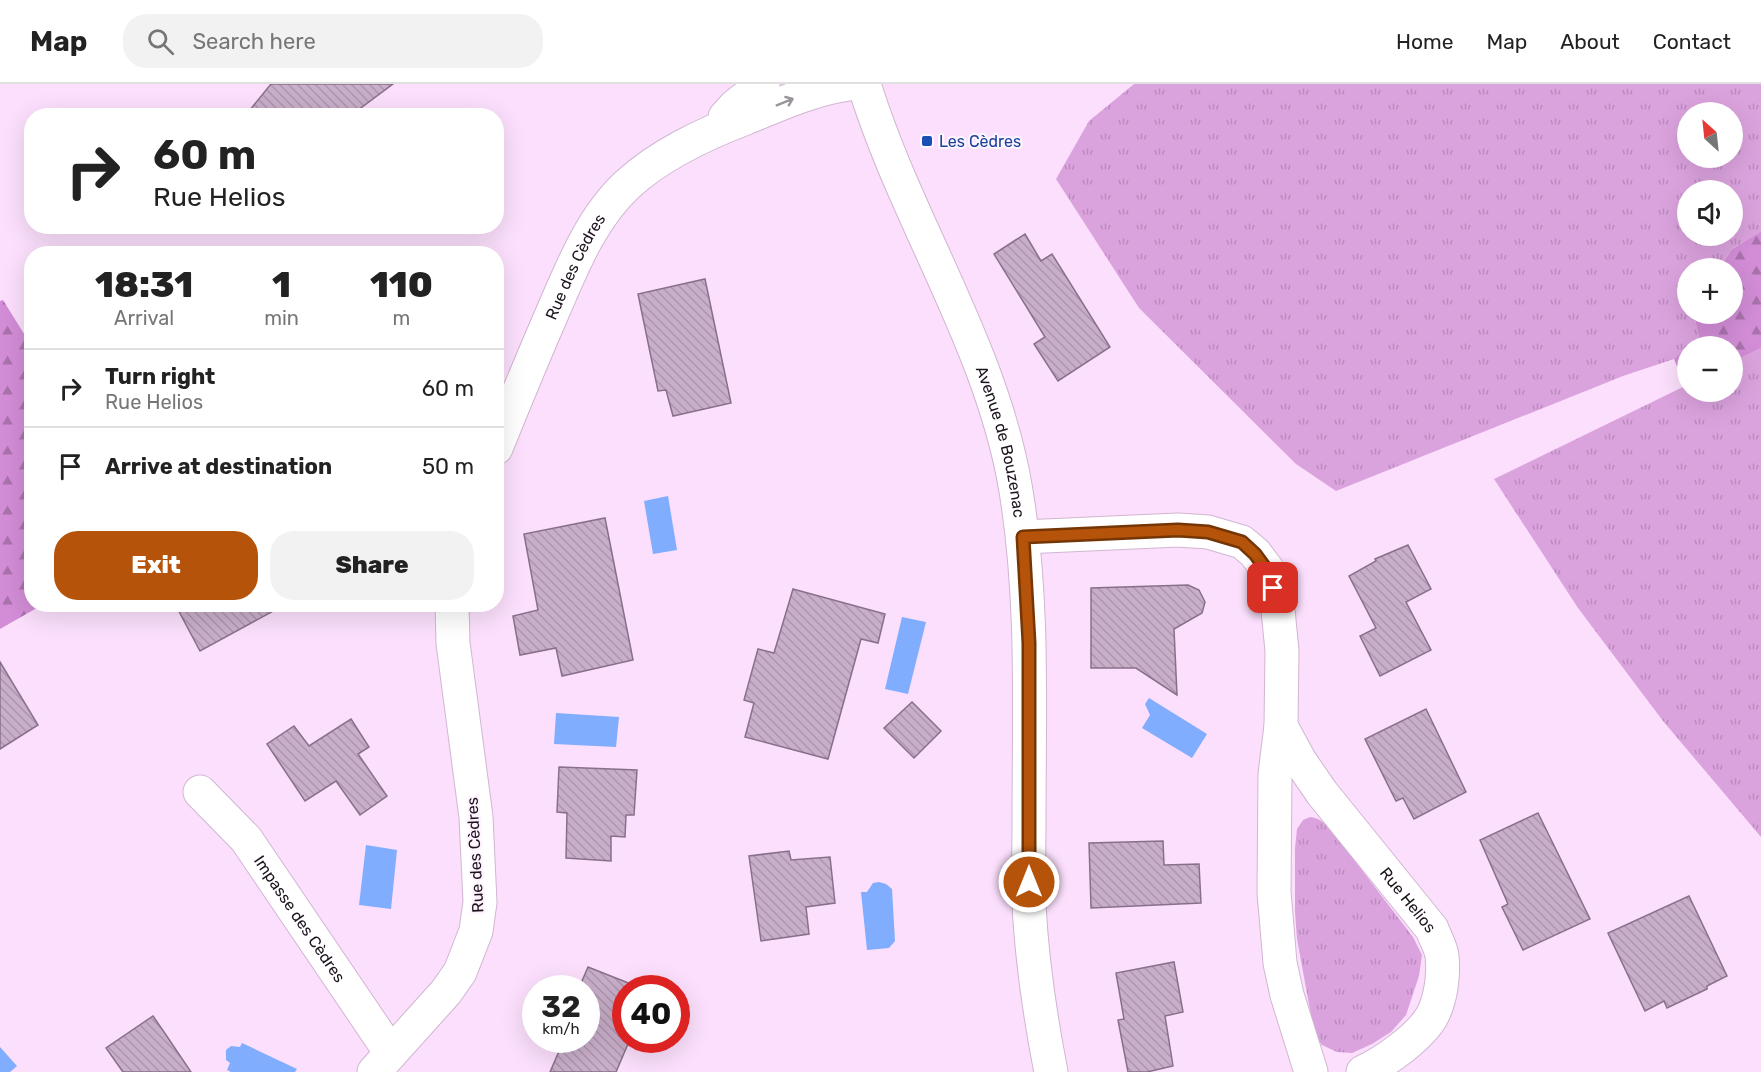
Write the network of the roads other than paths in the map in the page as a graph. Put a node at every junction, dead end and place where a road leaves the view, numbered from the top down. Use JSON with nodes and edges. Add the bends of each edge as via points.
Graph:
{"nodes":[{"id":1,"x":764,"y":84,"type":"edge"},
{"id":2,"x":849,"y":84,"type":"edge"},
{"id":3,"x":864,"y":84,"type":"edge"},
{"id":4,"x":712,"y":131,"type":"junction"},
{"id":5,"x":504,"y":428,"type":"edge"},
{"id":6,"x":1023,"y":537,"type":"junction"},
{"id":7,"x":452,"y":612,"type":"edge"},
{"id":8,"x":1281,"y":726,"type":"junction"},
{"id":9,"x":201,"y":792,"type":"dead end"},
{"id":10,"x":383,"y":1063,"type":"edge"},
{"id":11,"x":1051,"y":1072,"type":"edge"},
{"id":12,"x":1311,"y":1072,"type":"edge"},
{"id":13,"x":1363,"y":1072,"type":"edge"}],
"edges":[{"from":1,"to":4,"type":"street","name":"Rue des Cèdres","via":[[735,106]]},
{"from":4,"to":2,"type":"street","name":"Rue des Cèdres","one_way":true,"via":[[802,95]]},
{"from":3,"to":6,"type":"street","name":"Avenue de Bouzenac","via":[[885,145],[934,254],[999,417]]},
{"from":4,"to":5,"type":"street","name":"Rue des Cèdres","via":[[657,162],[627,185],[604,211],[566,282]]},
{"from":6,"to":8,"type":"street","name":"Rue Helios","via":[[1178,530],[1208,532],[1242,542],[1266,569],[1278,610]]},
{"from":6,"to":11,"type":"street","name":"Avenue de Bouzenac","via":[[1029,643],[1029,902],[1039,1014]]},
{"from":7,"to":10,"type":"street","name":"Rue des Cèdres","via":[[476,817],[480,902],[476,931],[460,972],[446,992]]},
{"from":8,"to":12,"type":"street","name":"Rue Helios","via":[[1275,774],[1274,892],[1280,963]]},
{"from":8,"to":13,"type":"street","name":"Rue Helios","via":[[1322,793],[1432,929],[1442,954],[1441,986],[1432,1016],[1406,1045]]},
{"from":9,"to":10,"type":"street","name":"Impasse des Cèdres","via":[[246,839]]}]}
